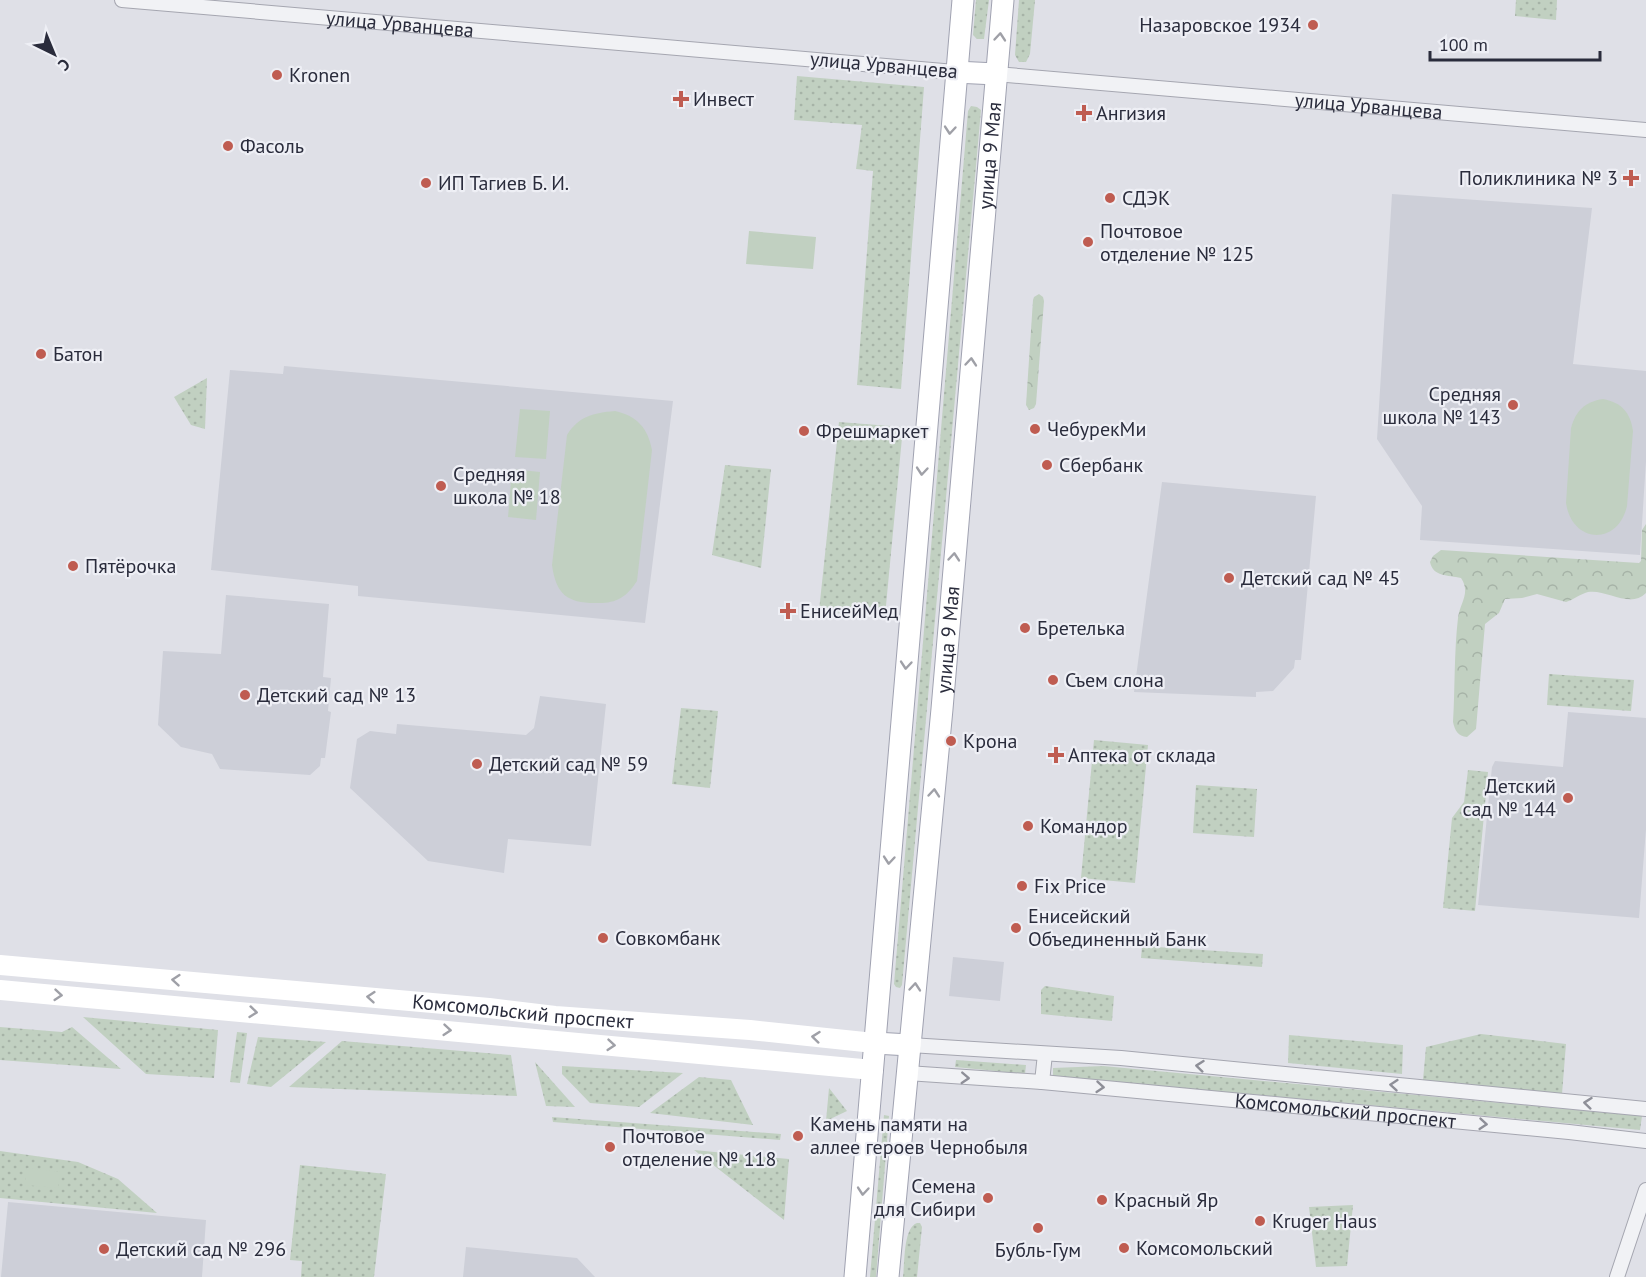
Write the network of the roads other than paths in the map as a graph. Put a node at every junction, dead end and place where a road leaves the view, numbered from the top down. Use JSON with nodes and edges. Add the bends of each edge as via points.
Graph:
{"nodes":[{"id":1,"x":122,"y":0,"type":"edge"},
{"id":2,"x":963,"y":0,"type":"edge"},
{"id":3,"x":1003,"y":0,"type":"edge"},
{"id":4,"x":955,"y":72,"type":"junction"},
{"id":5,"x":996,"y":75,"type":"junction"},
{"id":6,"x":1646,"y":130,"type":"edge"},
{"id":7,"x":0,"y":965,"type":"edge"},
{"id":8,"x":0,"y":990,"type":"edge"},
{"id":9,"x":292,"y":990,"type":"junction"},
{"id":10,"x":290,"y":1015,"type":"junction"},
{"id":11,"x":874,"y":1043,"type":"junction"},
{"id":12,"x":910,"y":1045,"type":"junction"},
{"id":13,"x":1045,"y":1054,"type":"junction"},
{"id":14,"x":873,"y":1070,"type":"junction"},
{"id":15,"x":907,"y":1073,"type":"junction"},
{"id":16,"x":1042,"y":1082,"type":"junction"},
{"id":17,"x":1646,"y":1109,"type":"edge"},
{"id":18,"x":1646,"y":1142,"type":"edge"},
{"id":19,"x":1646,"y":1190,"type":"edge"},
{"id":20,"x":855,"y":1277,"type":"edge"},
{"id":21,"x":888,"y":1277,"type":"edge"},
{"id":22,"x":1617,"y":1277,"type":"edge"}],
"edges":[{"from":1,"to":4,"type":"street","name":"улица Урванцева"},
{"from":2,"to":4,"type":"main road","name":"улица 9 Мая"},
{"from":5,"to":3,"type":"main road","name":"улица 9 Мая","one_way":true},
{"from":4,"to":5,"type":"main road","name":"улица Урванцева"},
{"from":4,"to":11,"type":"main road","name":"улица 9 Мая","one_way":true},
{"from":5,"to":6,"type":"street","name":"улица Урванцева"},
{"from":12,"to":5,"type":"main road","name":"улица 9 Мая","one_way":true},
{"from":9,"to":7,"type":"main road","name":"Комсомольский проспект","one_way":true},
{"from":8,"to":10,"type":"main road","name":"Комсомольский проспект","one_way":true},
{"from":9,"to":10,"type":"main road"},
{"from":11,"to":9,"type":"main road","name":"Комсомольский проспект","one_way":true},
{"from":10,"to":14,"type":"main road","name":"Комсомольский проспект","one_way":true},
{"from":11,"to":12,"type":"main road","name":"Комсомольский проспект"},
{"from":11,"to":14,"type":"main road","name":"улица 9 Мая"},
{"from":12,"to":13,"type":"street","name":"Комсомольский проспект"},
{"from":12,"to":15,"type":"main road","name":"улица 9 Мая"},
{"from":13,"to":16,"type":"street"},
{"from":17,"to":13,"type":"street","name":"Комсомольский проспект","one_way":true},
{"from":14,"to":15,"type":"main road","name":"Комсомольский проспект"},
{"from":14,"to":20,"type":"main road","name":"улица 9 Мая","one_way":true},
{"from":15,"to":16,"type":"street","name":"Комсомольский проспект","one_way":true},
{"from":15,"to":21,"type":"main road","name":"улица 9 Мая"},
{"from":16,"to":18,"type":"street","name":"Комсомольский проспект","one_way":true},
{"from":19,"to":22,"type":"street"}]}
